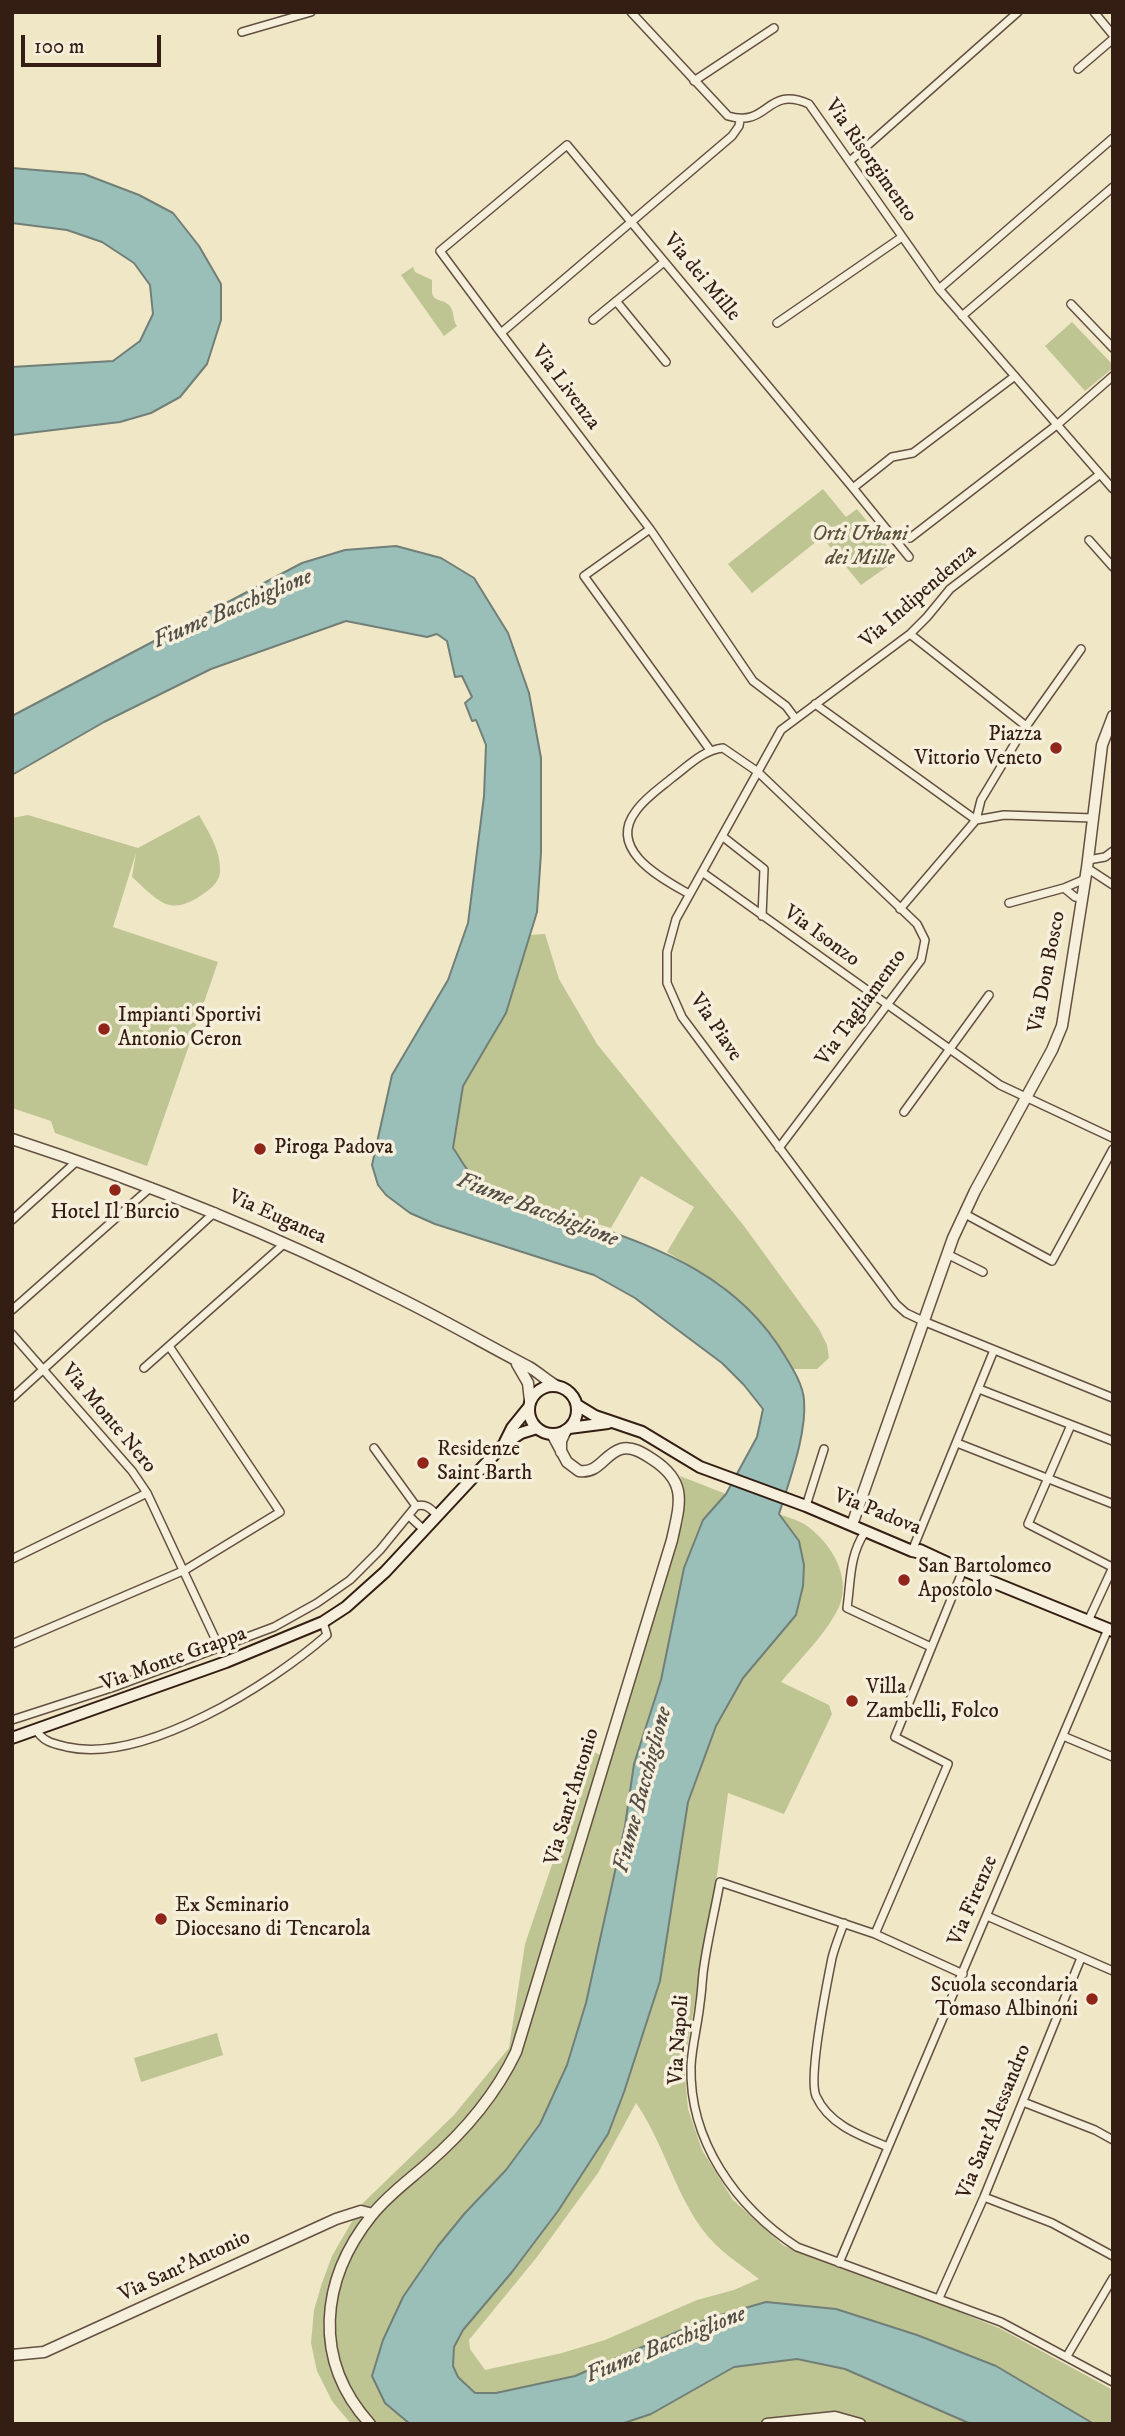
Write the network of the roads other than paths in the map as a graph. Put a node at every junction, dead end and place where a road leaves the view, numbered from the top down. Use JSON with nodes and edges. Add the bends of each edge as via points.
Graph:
{"nodes":[{"id":1,"x":311,"y":12,"type":"edge"},
{"id":2,"x":631,"y":12,"type":"edge"},
{"id":3,"x":1018,"y":12,"type":"edge"},
{"id":4,"x":1094,"y":12,"type":"edge"},
{"id":5,"x":774,"y":28,"type":"dead end"},
{"id":6,"x":242,"y":32,"type":"dead end"},
{"id":7,"x":1113,"y":37,"type":"edge"},
{"id":8,"x":1079,"y":69,"type":"dead end"},
{"id":9,"x":694,"y":81,"type":"junction"},
{"id":10,"x":740,"y":120,"type":"junction"},
{"id":11,"x":1113,"y":138,"type":"edge"},
{"id":12,"x":850,"y":161,"type":"junction"},
{"id":13,"x":1113,"y":187,"type":"edge"},
{"id":14,"x":632,"y":223,"type":"junction"},
{"id":15,"x":902,"y":237,"type":"junction"},
{"id":16,"x":664,"y":262,"type":"junction"},
{"id":17,"x":939,"y":289,"type":"junction"},
{"id":18,"x":615,"y":301,"type":"junction"},
{"id":19,"x":1071,"y":304,"type":"dead end"},
{"id":20,"x":962,"y":316,"type":"junction"},
{"id":21,"x":593,"y":320,"type":"dead end"},
{"id":22,"x":777,"y":323,"type":"dead end"},
{"id":23,"x":501,"y":333,"type":"junction"},
{"id":24,"x":1113,"y":348,"type":"edge"},
{"id":25,"x":666,"y":362,"type":"dead end"},
{"id":26,"x":1015,"y":376,"type":"junction"},
{"id":27,"x":1111,"y":382,"type":"edge"},
{"id":28,"x":1058,"y":424,"type":"junction"},
{"id":29,"x":1099,"y":475,"type":"junction"},
{"id":30,"x":853,"y":488,"type":"junction"},
{"id":31,"x":1113,"y":489,"type":"edge"},
{"id":32,"x":650,"y":530,"type":"junction"},
{"id":33,"x":910,"y":538,"type":"dead end"},
{"id":34,"x":1089,"y":540,"type":"dead end"},
{"id":35,"x":909,"y":557,"type":"dead end"},
{"id":36,"x":1113,"y":567,"type":"edge"},
{"id":37,"x":910,"y":634,"type":"junction"},
{"id":38,"x":1081,"y":649,"type":"dead end"},
{"id":39,"x":815,"y":704,"type":"junction"},
{"id":40,"x":1113,"y":716,"type":"edge"},
{"id":41,"x":795,"y":718,"type":"junction"},
{"id":42,"x":1026,"y":726,"type":"junction"},
{"id":43,"x":710,"y":750,"type":"junction"},
{"id":44,"x":758,"y":772,"type":"junction"},
{"id":45,"x":1093,"y":818,"type":"junction"},
{"id":46,"x":976,"y":820,"type":"junction"},
{"id":47,"x":723,"y":836,"type":"junction"},
{"id":48,"x":1113,"y":851,"type":"edge"},
{"id":49,"x":1087,"y":864,"type":"junction"},
{"id":50,"x":702,"y":872,"type":"junction"},
{"id":51,"x":1085,"y":879,"type":"junction"},
{"id":52,"x":1113,"y":885,"type":"edge"},
{"id":53,"x":1064,"y":888,"type":"junction"},
{"id":54,"x":689,"y":894,"type":"junction"},
{"id":55,"x":1082,"y":898,"type":"junction"},
{"id":56,"x":1009,"y":903,"type":"dead end"},
{"id":57,"x":900,"y":909,"type":"junction"},
{"id":58,"x":762,"y":916,"type":"junction"},
{"id":59,"x":989,"y":995,"type":"dead end"},
{"id":60,"x":887,"y":1006,"type":"junction"},
{"id":61,"x":951,"y":1050,"type":"junction"},
{"id":62,"x":1025,"y":1099,"type":"junction"},
{"id":63,"x":904,"y":1112,"type":"dead end"},
{"id":64,"x":1113,"y":1138,"type":"edge"},
{"id":65,"x":12,"y":1139,"type":"edge"},
{"id":66,"x":779,"y":1148,"type":"junction"},
{"id":67,"x":1113,"y":1149,"type":"edge"},
{"id":68,"x":77,"y":1161,"type":"junction"},
{"id":69,"x":152,"y":1186,"type":"junction"},
{"id":70,"x":215,"y":1212,"type":"junction"},
{"id":71,"x":965,"y":1214,"type":"junction"},
{"id":72,"x":12,"y":1220,"type":"edge"},
{"id":73,"x":286,"y":1242,"type":"junction"},
{"id":74,"x":947,"y":1254,"type":"junction"},
{"id":75,"x":983,"y":1272,"type":"dead end"},
{"id":76,"x":12,"y":1310,"type":"edge"},
{"id":77,"x":923,"y":1321,"type":"junction"},
{"id":78,"x":12,"y":1334,"type":"edge"},
{"id":79,"x":169,"y":1346,"type":"junction"},
{"id":80,"x":994,"y":1350,"type":"junction"},
{"id":81,"x":514,"y":1361,"type":"junction"},
{"id":82,"x":144,"y":1368,"type":"dead end"},
{"id":83,"x":43,"y":1369,"type":"junction"},
{"id":84,"x":555,"y":1385,"type":"junction"},
{"id":85,"x":979,"y":1389,"type":"junction"},
{"id":86,"x":12,"y":1398,"type":"edge"},
{"id":87,"x":1113,"y":1398,"type":"edge"},
{"id":88,"x":530,"y":1404,"type":"junction"},
{"id":89,"x":577,"y":1405,"type":"junction"},
{"id":90,"x":612,"y":1422,"type":"junction"},
{"id":91,"x":1071,"y":1425,"type":"junction"},
{"id":92,"x":537,"y":1428,"type":"junction"},
{"id":93,"x":568,"y":1429,"type":"junction"},
{"id":94,"x":552,"y":1434,"type":"junction"},
{"id":95,"x":1113,"y":1441,"type":"edge"},
{"id":96,"x":957,"y":1443,"type":"junction"},
{"id":97,"x":504,"y":1444,"type":"junction"},
{"id":98,"x":374,"y":1448,"type":"dead end"},
{"id":99,"x":824,"y":1449,"type":"dead end"},
{"id":100,"x":561,"y":1452,"type":"junction"},
{"id":101,"x":1046,"y":1479,"type":"junction"},
{"id":102,"x":147,"y":1493,"type":"junction"},
{"id":103,"x":1113,"y":1504,"type":"edge"},
{"id":104,"x":416,"y":1506,"type":"junction"},
{"id":105,"x":806,"y":1506,"type":"junction"},
{"id":106,"x":409,"y":1516,"type":"junction"},
{"id":107,"x":438,"y":1516,"type":"junction"},
{"id":108,"x":853,"y":1522,"type":"junction"},
{"id":109,"x":424,"y":1530,"type":"junction"},
{"id":110,"x":865,"y":1532,"type":"junction"},
{"id":111,"x":914,"y":1546,"type":"junction"},
{"id":112,"x":926,"y":1554,"type":"junction"},
{"id":113,"x":12,"y":1559,"type":"edge"},
{"id":114,"x":1113,"y":1567,"type":"edge"},
{"id":115,"x":184,"y":1570,"type":"junction"},
{"id":116,"x":963,"y":1570,"type":"junction"},
{"id":117,"x":1088,"y":1621,"type":"junction"},
{"id":118,"x":323,"y":1622,"type":"junction"},
{"id":119,"x":1110,"y":1630,"type":"edge"},
{"id":120,"x":12,"y":1644,"type":"edge"},
{"id":121,"x":931,"y":1647,"type":"junction"},
{"id":122,"x":220,"y":1648,"type":"junction"},
{"id":123,"x":131,"y":1680,"type":"junction"},
{"id":124,"x":136,"y":1694,"type":"junction"},
{"id":125,"x":12,"y":1720,"type":"edge"},
{"id":126,"x":36,"y":1730,"type":"junction"},
{"id":127,"x":1063,"y":1735,"type":"junction"},
{"id":128,"x":13,"y":1737,"type":"edge"},
{"id":129,"x":1113,"y":1757,"type":"edge"},
{"id":130,"x":987,"y":1916,"type":"junction"},
{"id":131,"x":844,"y":1923,"type":"junction"},
{"id":132,"x":875,"y":1934,"type":"junction"},
{"id":133,"x":1081,"y":1958,"type":"junction"},
{"id":134,"x":1113,"y":1971,"type":"edge"},
{"id":135,"x":963,"y":1974,"type":"junction"},
{"id":136,"x":1023,"y":2102,"type":"junction"},
{"id":137,"x":1113,"y":2140,"type":"edge"},
{"id":138,"x":888,"y":2147,"type":"junction"},
{"id":139,"x":984,"y":2197,"type":"junction"},
{"id":140,"x":373,"y":2214,"type":"junction"},
{"id":141,"x":1113,"y":2256,"type":"edge"},
{"id":142,"x":839,"y":2263,"type":"junction"},
{"id":143,"x":1113,"y":2278,"type":"edge"},
{"id":144,"x":939,"y":2298,"type":"junction"},
{"id":145,"x":12,"y":2355,"type":"edge"},
{"id":146,"x":1067,"y":2356,"type":"junction"},
{"id":147,"x":1113,"y":2382,"type":"edge"},
{"id":148,"x":369,"y":2424,"type":"edge"},
{"id":149,"x":767,"y":2424,"type":"edge"},
{"id":150,"x":860,"y":2424,"type":"edge"}],
"edges":[{"from":1,"to":6,"type":"street"},
{"from":2,"to":9,"type":"street"},
{"from":3,"to":12,"type":"street"},
{"from":4,"to":7,"type":"street"},
{"from":5,"to":9,"type":"street"},
{"from":7,"to":8,"type":"street"},
{"from":9,"to":10,"type":"street","via":[[728,116]]},
{"from":10,"to":12,"type":"street","name":"Via Risorgimento","via":[[753,118],[776,101],[795,98],[809,104]]},
{"from":10,"to":14,"type":"street","via":[[732,136]]},
{"from":11,"to":17,"type":"street"},
{"from":12,"to":15,"type":"street","name":"Via Risorgimento"},
{"from":13,"to":20,"type":"street"},
{"from":14,"to":16,"type":"street","name":"Via dei Mille"},
{"from":14,"to":23,"type":"street"},
{"from":14,"to":23,"type":"street","name":"Via dei Mille","via":[[567,145],[482,215],[440,251]]},
{"from":15,"to":17,"type":"street","name":"Via Risorgimento"},
{"from":15,"to":22,"type":"street"},
{"from":16,"to":18,"type":"street"},
{"from":16,"to":30,"type":"street","name":"Via dei Mille"},
{"from":17,"to":20,"type":"street","name":"Via Risorgimento"},
{"from":18,"to":21,"type":"street"},
{"from":18,"to":25,"type":"street"},
{"from":19,"to":24,"type":"street"},
{"from":20,"to":26,"type":"street","name":"Via Risorgimento"},
{"from":23,"to":32,"type":"street","name":"Via Livenza"},
{"from":26,"to":28,"type":"street","name":"Via Risorgimento"},
{"from":26,"to":30,"type":"street","via":[[913,453],[892,457]]},
{"from":27,"to":28,"type":"street"},
{"from":28,"to":29,"type":"street","name":"Via Risorgimento"},
{"from":28,"to":33,"type":"street"},
{"from":29,"to":31,"type":"street","name":"Via Risorgimento"},
{"from":29,"to":37,"type":"street","name":"Via Indipendenza","via":[[950,589]]},
{"from":30,"to":35,"type":"street","name":"Via dei Mille"},
{"from":32,"to":41,"type":"street","name":"Via Livenza","via":[[753,681]]},
{"from":32,"to":43,"type":"street","via":[[584,576]]},
{"from":34,"to":36,"type":"street"},
{"from":37,"to":39,"type":"street","name":"Via Indipendenza"},
{"from":37,"to":42,"type":"street"},
{"from":38,"to":42,"type":"street"},
{"from":39,"to":41,"type":"street","name":"Via Indipendenza"},
{"from":39,"to":46,"type":"street"},
{"from":40,"to":45,"type":"street","name":"Via Don Bosco","via":[[1102,745]]},
{"from":41,"to":44,"type":"street","name":"Via Piave","via":[[781,730]]},
{"from":42,"to":46,"type":"street","via":[[981,800]]},
{"from":43,"to":44,"type":"street","name":"Via Tagliamento","via":[[723,748]]},
{"from":43,"to":54,"type":"street","via":[[642,804],[629,823],[631,847],[640,861]]},
{"from":44,"to":47,"type":"street","name":"Via Piave"},
{"from":44,"to":57,"type":"street","name":"Via Tagliamento"},
{"from":45,"to":46,"type":"street","via":[[1004,814]]},
{"from":45,"to":49,"type":"street","name":"Via Don Bosco"},
{"from":46,"to":57,"type":"street"},
{"from":47,"to":50,"type":"street","name":"Via Piave"},
{"from":47,"to":58,"type":"street","via":[[766,873]]},
{"from":48,"to":49,"type":"street"},
{"from":49,"to":51,"type":"street","name":"Via Don Bosco"},
{"from":49,"to":52,"type":"street"},
{"from":50,"to":54,"type":"street","name":"Via Piave"},
{"from":50,"to":58,"type":"street","name":"Via Isonzo"},
{"from":51,"to":53,"type":"street"},
{"from":51,"to":55,"type":"street","name":"Via Don Bosco"},
{"from":53,"to":55,"type":"street"},
{"from":53,"to":56,"type":"street"},
{"from":54,"to":66,"type":"street","name":"Via Piave","via":[[667,952],[667,983],[682,1017]]},
{"from":55,"to":62,"type":"street","name":"Via Don Bosco","via":[[1062,1026]]},
{"from":57,"to":60,"type":"street","name":"Via Tagliamento","via":[[917,924],[925,940],[921,960]]},
{"from":58,"to":60,"type":"street","name":"Via Isonzo"},
{"from":59,"to":61,"type":"street"},
{"from":60,"to":61,"type":"street","name":"Via Isonzo"},
{"from":60,"to":66,"type":"street","name":"Via Tagliamento"},
{"from":61,"to":62,"type":"street","name":"Via Isonzo"},
{"from":61,"to":63,"type":"street"},
{"from":62,"to":64,"type":"street","name":"Via Isonzo"},
{"from":62,"to":71,"type":"street","name":"Via Don Bosco"},
{"from":65,"to":68,"type":"street","name":"Via Euganea"},
{"from":66,"to":77,"type":"street","name":"Via Piave","via":[[896,1304]]},
{"from":67,"to":71,"type":"street","via":[[1052,1261]]},
{"from":68,"to":69,"type":"street","name":"Via Euganea"},
{"from":68,"to":72,"type":"street"},
{"from":69,"to":70,"type":"street","name":"Via Euganea"},
{"from":69,"to":76,"type":"street"},
{"from":70,"to":73,"type":"street","name":"Via Euganea"},
{"from":70,"to":83,"type":"street"},
{"from":71,"to":74,"type":"street","name":"Via Don Bosco"},
{"from":73,"to":79,"type":"street"},
{"from":73,"to":81,"type":"street","name":"Via Euganea","via":[[456,1326]]},
{"from":74,"to":75,"type":"street"},
{"from":74,"to":77,"type":"street","name":"Via Don Bosco"},
{"from":77,"to":80,"type":"street","name":"Via Piave"},
{"from":77,"to":108,"type":"street","name":"Via Don Bosco"},
{"from":78,"to":83,"type":"street","name":"Via Monte Nero"},
{"from":79,"to":82,"type":"street"},
{"from":79,"to":115,"type":"street","via":[[280,1512]]},
{"from":80,"to":85,"type":"street"},
{"from":80,"to":87,"type":"street","name":"Via Piave"},
{"from":81,"to":84,"type":"street","name":"Via Euganea"},
{"from":81,"to":88,"type":"street","via":[[524,1372]]},
{"from":83,"to":86,"type":"street"},
{"from":83,"to":102,"type":"street","name":"Via Monte Nero"},
{"from":84,"to":88,"type":"main road","via":[[540,1389]]},
{"from":84,"to":89,"type":"main road","name":"Via Euganea","via":[[571,1394]]},
{"from":85,"to":91,"type":"street"},
{"from":85,"to":96,"type":"street"},
{"from":88,"to":92,"type":"main road","via":[[530,1419]]},
{"from":88,"to":97,"type":"main road","name":"Via Monte Grappa"},
{"from":89,"to":90,"type":"main road","name":"Via Euganea"},
{"from":89,"to":93,"type":"main road","via":[[576,1418]]},
{"from":90,"to":93,"type":"main road","name":"Via Euganea"},
{"from":90,"to":105,"type":"main road","name":"Via Euganea","via":[[642,1432],[700,1467]]},
{"from":91,"to":95,"type":"street"},
{"from":91,"to":101,"type":"street"},
{"from":92,"to":94,"type":"main road"},
{"from":92,"to":97,"type":"main road","name":"Via Monte Grappa"},
{"from":93,"to":94,"type":"main road","name":"Via Euganea"},
{"from":93,"to":100,"type":"street"},
{"from":94,"to":100,"type":"street","name":"Via Sant'Antonio"},
{"from":96,"to":101,"type":"street"},
{"from":96,"to":111,"type":"street"},
{"from":97,"to":107,"type":"main road","name":"Via Monte Grappa"},
{"from":98,"to":104,"type":"street"},
{"from":99,"to":105,"type":"street"},
{"from":100,"to":140,"type":"street","name":"Via Sant'Antonio","via":[[572,1468],[586,1472],[621,1449],[633,1449],[666,1468],[678,1486],[679,1500],[671,1540],[516,2052],[505,2075],[465,2128]]},
{"from":101,"to":103,"type":"street"},
{"from":101,"to":114,"type":"street","via":[[1028,1524]]},
{"from":102,"to":113,"type":"street"},
{"from":102,"to":115,"type":"street","name":"Via Monte Nero"},
{"from":104,"to":106,"type":"street","name":"Via Monte Grappa"},
{"from":104,"to":107,"type":"street","via":[[422,1504]]},
{"from":105,"to":108,"type":"main road","name":"Via Padova"},
{"from":105,"to":110,"type":"main road","name":"Via Padova"},
{"from":106,"to":109,"type":"street"},
{"from":106,"to":122,"type":"street","name":"Via Monte Grappa","via":[[350,1580],[274,1627]]},
{"from":107,"to":109,"type":"main road","name":"Via Monte Grappa"},
{"from":108,"to":111,"type":"main road","name":"Via Padova"},
{"from":109,"to":118,"type":"main road","name":"Via Monte Grappa","via":[[365,1591]]},
{"from":110,"to":112,"type":"main road","name":"Via Padova"},
{"from":110,"to":121,"type":"street","name":"Via Padova","via":[[851,1559],[846,1608]]},
{"from":111,"to":112,"type":"main road","name":"Via Padova"},
{"from":112,"to":116,"type":"main road","name":"Via Padova"},
{"from":114,"to":117,"type":"street"},
{"from":115,"to":120,"type":"street"},
{"from":115,"to":122,"type":"street","name":"Via Monte Nero"},
{"from":116,"to":117,"type":"main road","name":"Via Padova"},
{"from":116,"to":121,"type":"street"},
{"from":117,"to":119,"type":"main road","name":"Via Padova"},
{"from":118,"to":124,"type":"main road","name":"Via Monte Grappa"},
{"from":118,"to":126,"type":"street","name":"Via Monte Grappa","via":[[327,1635],[273,1676],[170,1731],[129,1744],[86,1749],[52,1743]]},
{"from":119,"to":127,"type":"street","name":"Via Firenze"},
{"from":121,"to":132,"type":"street","via":[[895,1737],[948,1764]]},
{"from":122,"to":123,"type":"street","name":"Via Monte Grappa"},
{"from":123,"to":124,"type":"street"},
{"from":123,"to":125,"type":"street","name":"Via Monte Grappa"},
{"from":124,"to":126,"type":"main road","name":"Via Monte Grappa"},
{"from":126,"to":128,"type":"main road","name":"Via Monte Grappa"},
{"from":127,"to":129,"type":"street"},
{"from":127,"to":130,"type":"street","name":"Via Firenze"},
{"from":130,"to":133,"type":"street"},
{"from":130,"to":135,"type":"street","name":"Via Firenze"},
{"from":131,"to":132,"type":"street","name":"Via Napoli"},
{"from":131,"to":138,"type":"street","via":[[832,1957],[814,2075],[816,2095],[832,2119]]},
{"from":131,"to":142,"type":"street","name":"Via Napoli","via":[[720,1882],[691,2066],[695,2108],[708,2148],[738,2195],[788,2241]]},
{"from":132,"to":135,"type":"street","name":"Via Napoli"},
{"from":133,"to":134,"type":"street"},
{"from":133,"to":136,"type":"street","name":"Via Sant'Alessandro"},
{"from":135,"to":138,"type":"street","name":"Via Firenze"},
{"from":136,"to":137,"type":"street"},
{"from":136,"to":139,"type":"street","name":"Via Sant'Alessandro"},
{"from":138,"to":142,"type":"street","name":"Via Firenze"},
{"from":139,"to":141,"type":"street","via":[[1052,2223]]},
{"from":139,"to":144,"type":"street","name":"Via Sant'Alessandro"},
{"from":140,"to":145,"type":"street","name":"Via Sant'Antonio","via":[[361,2211],[336,2219],[44,2352]]},
{"from":140,"to":148,"type":"street","name":"Via Sant'Antonio","via":[[356,2237],[335,2286],[328,2337],[336,2370]]},
{"from":142,"to":144,"type":"street","name":"Via Napoli"},
{"from":143,"to":146,"type":"street"},
{"from":144,"to":146,"type":"street","name":"Via Napoli","via":[[1001,2322]]},
{"from":146,"to":147,"type":"street","name":"Via Napoli"},
{"from":149,"to":150,"type":"street","via":[[835,2417]]}]}
